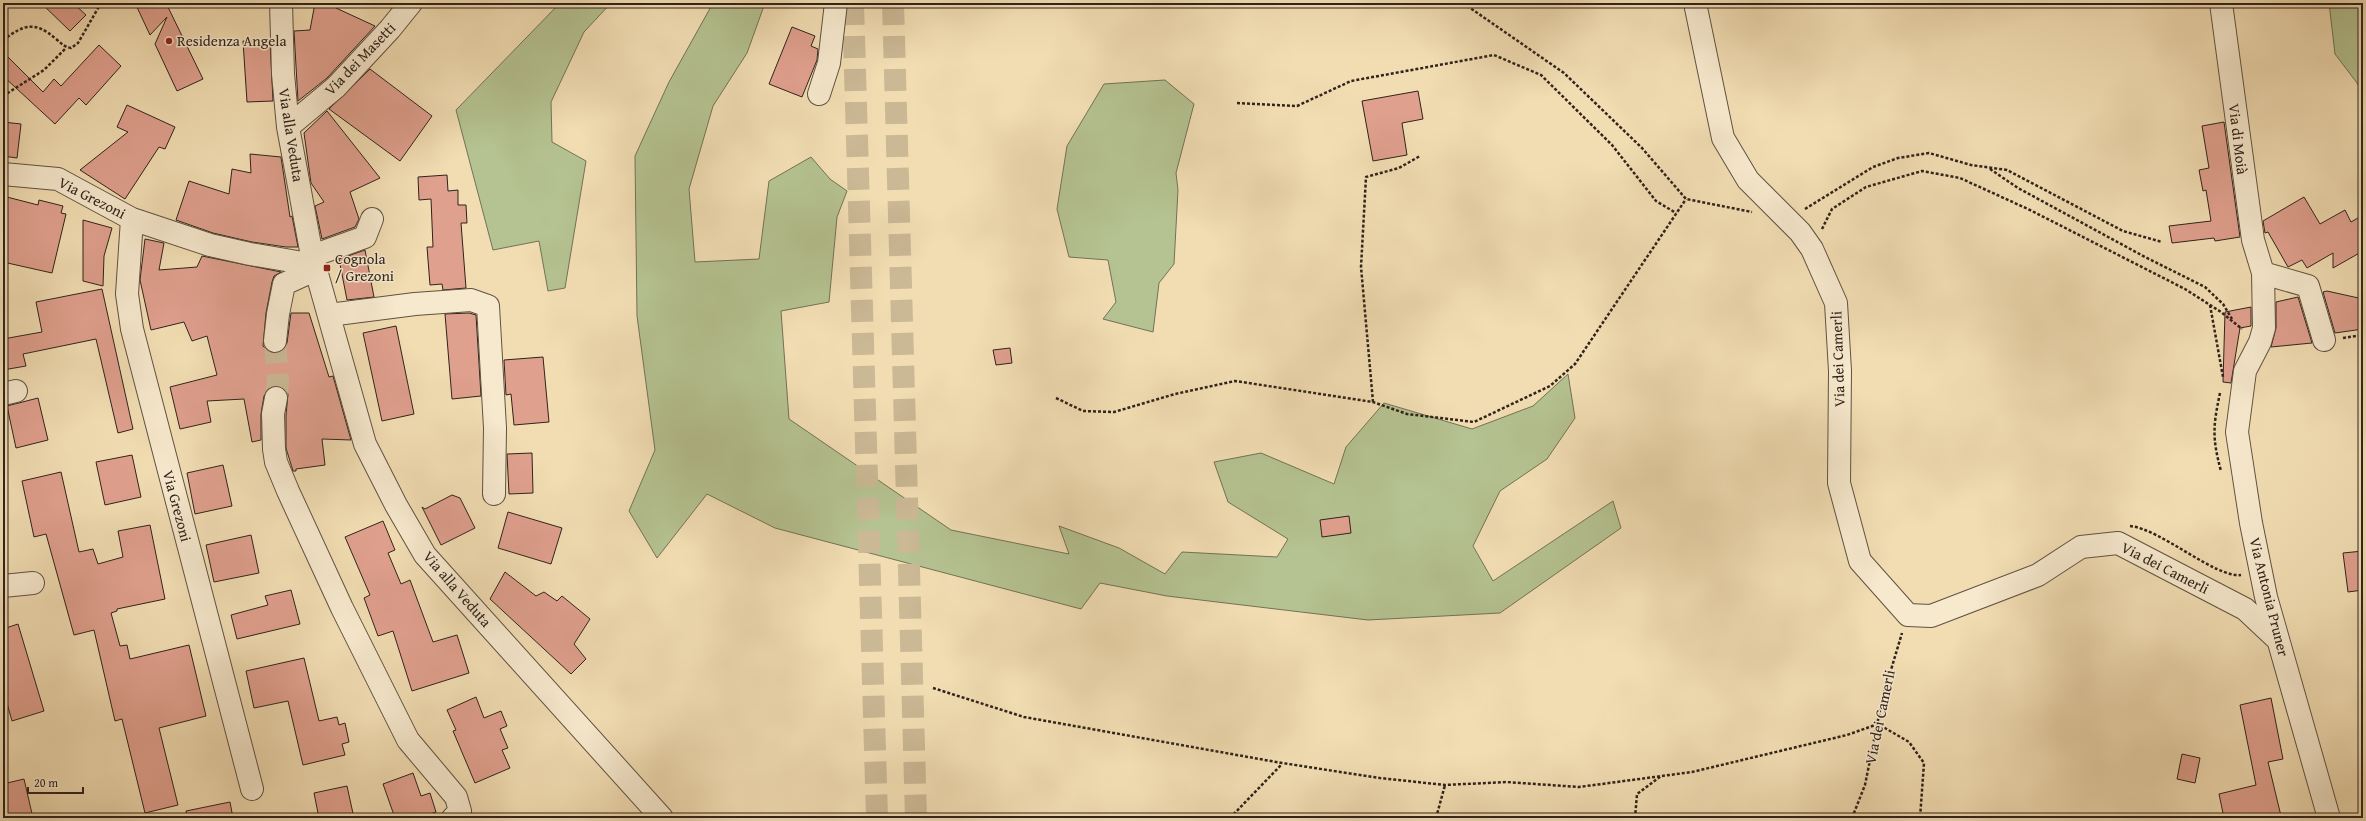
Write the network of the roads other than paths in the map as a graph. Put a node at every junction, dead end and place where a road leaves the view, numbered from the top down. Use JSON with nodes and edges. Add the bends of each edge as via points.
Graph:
{"nodes":[{"id":1,"x":281,"y":3,"type":"edge"},
{"id":2,"x":411,"y":3,"type":"edge"},
{"id":3,"x":836,"y":3,"type":"edge"},
{"id":4,"x":1695,"y":3,"type":"edge"},
{"id":5,"x":2221,"y":3,"type":"edge"},
{"id":6,"x":818,"y":94,"type":"dead end"},
{"id":7,"x":288,"y":127,"type":"junction"},
{"id":8,"x":3,"y":174,"type":"edge"},
{"id":9,"x":132,"y":219,"type":"junction"},
{"id":10,"x":372,"y":219,"type":"dead end"},
{"id":11,"x":313,"y":261,"type":"junction"},
{"id":12,"x":2263,"y":273,"type":"junction"},
{"id":13,"x":329,"y":315,"type":"junction"},
{"id":14,"x":2324,"y":340,"type":"dead end"},
{"id":15,"x":275,"y":341,"type":"tunnel mouth"},
{"id":16,"x":2245,"y":371,"type":"joint"},
{"id":17,"x":276,"y":398,"type":"tunnel mouth"},
{"id":18,"x":494,"y":494,"type":"dead end"},
{"id":19,"x":33,"y":583,"type":"dead end"},
{"id":20,"x":3,"y":586,"type":"edge"},
{"id":21,"x":2278,"y":640,"type":"junction"},
{"id":22,"x":252,"y":789,"type":"dead end"},
{"id":23,"x":453,"y":818,"type":"edge"},
{"id":24,"x":662,"y":818,"type":"edge"},
{"id":25,"x":2329,"y":818,"type":"edge"}],
"edges":[{"from":1,"to":7,"type":"street","name":"Via alla Veduta","via":[[282,74]]},
{"from":2,"to":7,"type":"street","name":"Via dei Masetti","via":[[336,87]]},
{"from":3,"to":6,"type":"street","via":[[829,63]]},
{"from":4,"to":21,"type":"street","name":"Via dei Camerli","via":[[1723,138],[1748,180],[1800,232],[1812,249],[1836,303],[1840,371],[1839,483],[1860,561],[1908,615],[1931,616],[2038,575],[2081,547],[2118,543],[2245,609]]},
{"from":5,"to":12,"type":"street","name":"Via di Moià","via":[[2251,226]]},
{"from":7,"to":11,"type":"street","name":"Via alla Veduta"},
{"from":8,"to":9,"type":"street","name":"Via Grezoni","via":[[58,179]]},
{"from":9,"to":11,"type":"street","name":"Via Grezoni","via":[[250,254]]},
{"from":9,"to":22,"type":"street","name":"Via Grezoni","via":[[126,294],[132,329]]},
{"from":10,"to":11,"type":"street","via":[[366,237]]},
{"from":11,"to":13,"type":"street","name":"Via alla Veduta"},
{"from":11,"to":15,"type":"street","via":[[308,273],[284,284]]},
{"from":12,"to":14,"type":"street","via":[[2308,286]]},
{"from":12,"to":16,"type":"street","name":"Via di Moià","via":[[2264,328]]},
{"from":13,"to":18,"type":"street","via":[[471,300],[488,306],[495,428]]},
{"from":13,"to":24,"type":"street","name":"Via alla Veduta","via":[[365,444],[425,555]]},
{"from":16,"to":21,"type":"street","name":"Via Antonia Pruner","via":[[2237,432],[2251,523],[2266,597]]},
{"from":17,"to":23,"type":"street","via":[[273,414],[274,449],[276,462],[288,491],[342,608],[408,740],[456,797],[460,811]]},
{"from":19,"to":20,"type":"street"},
{"from":21,"to":25,"type":"street","name":"Via Antonia Pruner"}]}
